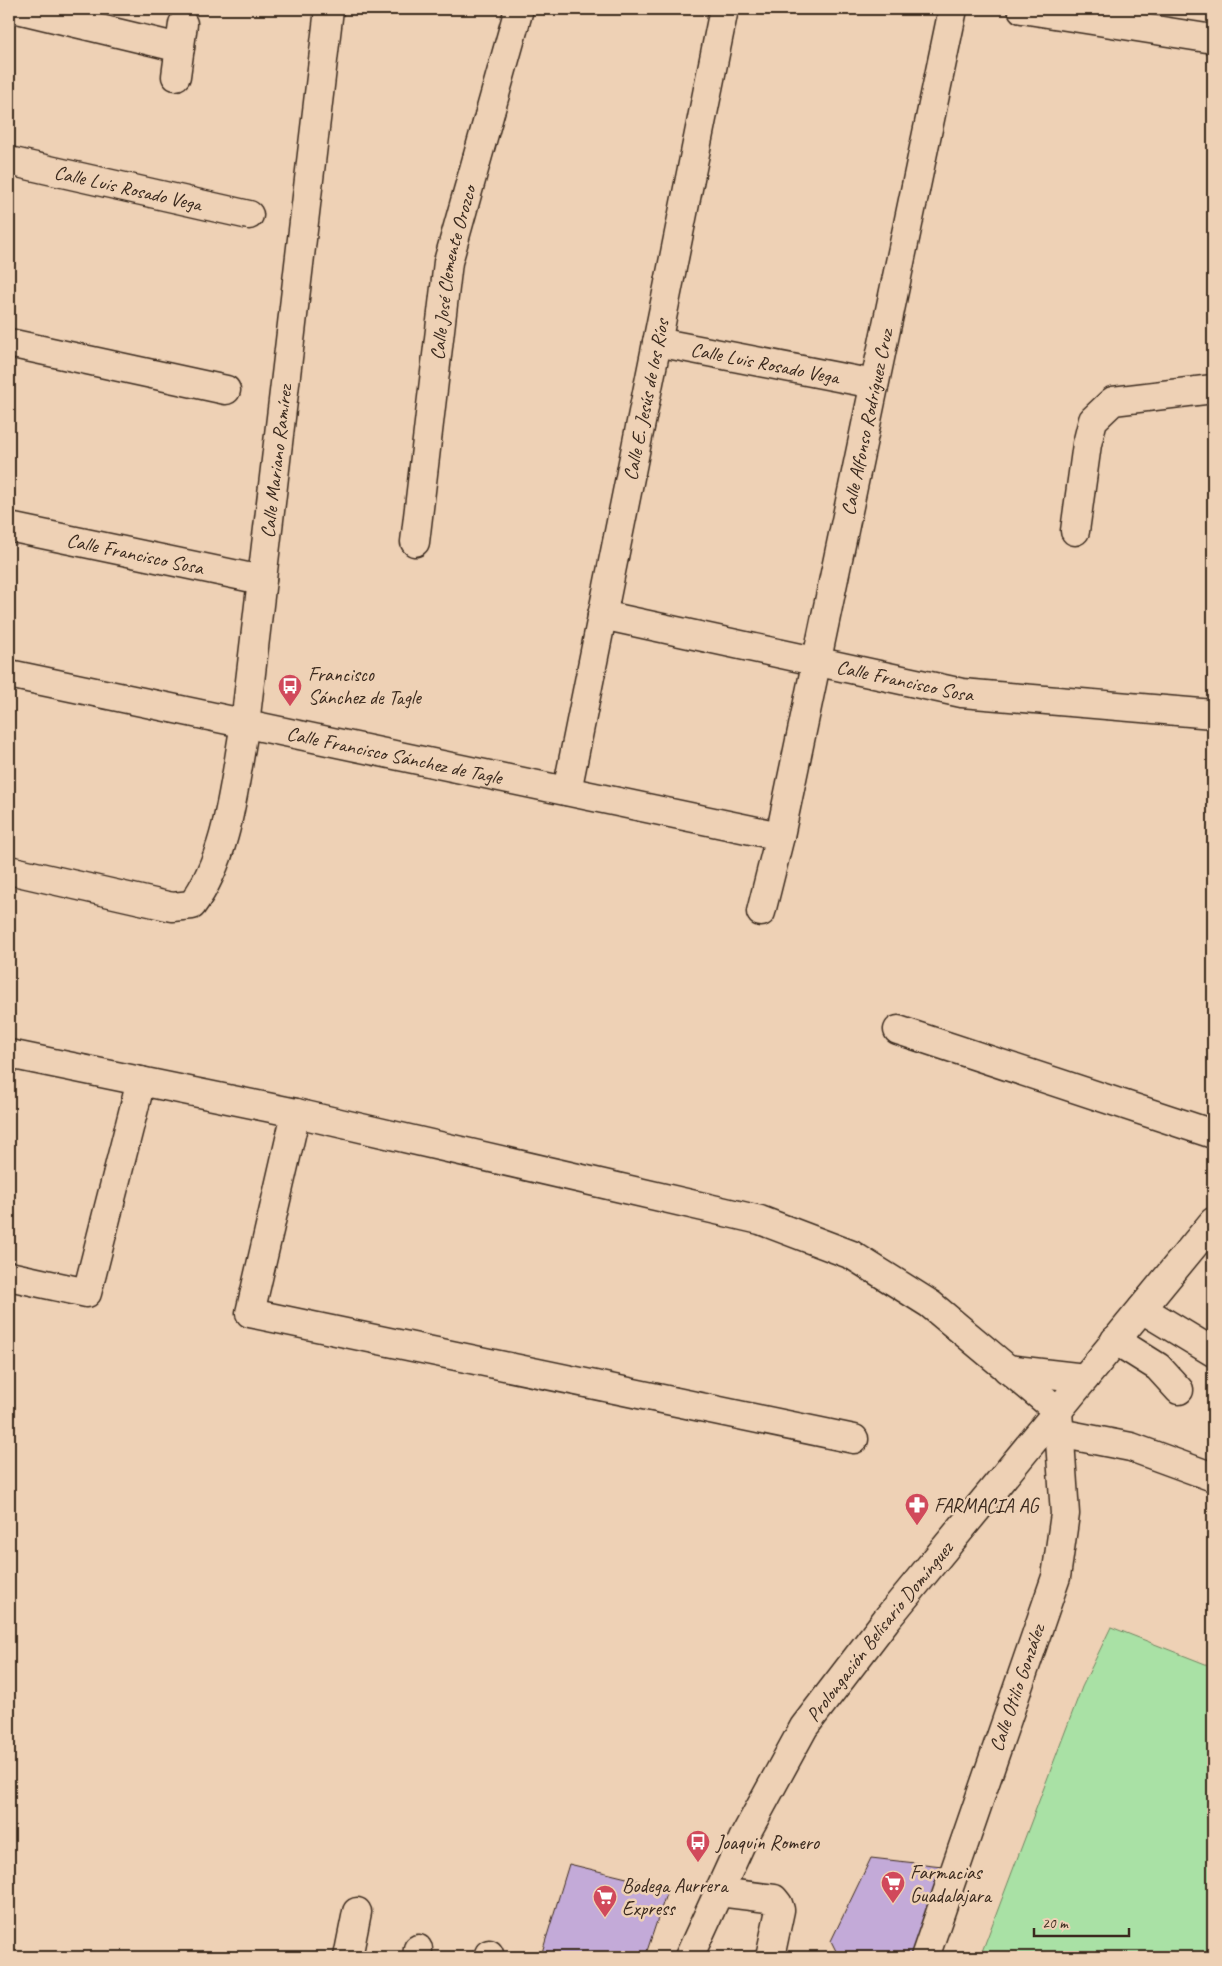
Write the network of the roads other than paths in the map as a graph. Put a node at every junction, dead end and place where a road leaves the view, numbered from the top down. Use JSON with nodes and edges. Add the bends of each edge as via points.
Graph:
{"nodes":[{"id":1,"x":17,"y":9,"type":"edge"},
{"id":2,"x":329,"y":9,"type":"edge"},
{"id":3,"x":519,"y":9,"type":"edge"},
{"id":4,"x":724,"y":9,"type":"edge"},
{"id":5,"x":953,"y":9,"type":"edge"},
{"id":6,"x":1022,"y":9,"type":"edge"},
{"id":7,"x":1213,"y":39,"type":"edge"},
{"id":8,"x":176,"y":76,"type":"dead end"},
{"id":9,"x":9,"y":161,"type":"edge"},
{"id":10,"x":249,"y":215,"type":"dead end"},
{"id":11,"x":657,"y":342,"type":"junction"},
{"id":12,"x":9,"y":343,"type":"edge"},
{"id":13,"x":874,"y":384,"type":"junction"},
{"id":14,"x":1213,"y":389,"type":"edge"},
{"id":15,"x":226,"y":390,"type":"dead end"},
{"id":16,"x":9,"y":527,"type":"edge"},
{"id":17,"x":1074,"y":531,"type":"dead end"},
{"id":18,"x":415,"y":542,"type":"dead end"},
{"id":19,"x":262,"y":580,"type":"junction"},
{"id":20,"x":602,"y":615,"type":"junction"},
{"id":21,"x":816,"y":661,"type":"junction"},
{"id":22,"x":9,"y":674,"type":"edge"},
{"id":23,"x":1213,"y":714,"type":"edge"},
{"id":24,"x":245,"y":724,"type":"junction"},
{"id":25,"x":567,"y":791,"type":"junction"},
{"id":26,"x":780,"y":836,"type":"junction"},
{"id":27,"x":9,"y":870,"type":"edge"},
{"id":28,"x":761,"y":912,"type":"dead end"},
{"id":29,"x":898,"y":1030,"type":"dead end"},
{"id":30,"x":9,"y":1054,"type":"edge"},
{"id":31,"x":141,"y":1081,"type":"junction"},
{"id":32,"x":296,"y":1113,"type":"junction"},
{"id":33,"x":1213,"y":1134,"type":"edge"},
{"id":34,"x":1213,"y":1222,"type":"edge"},
{"id":35,"x":9,"y":1276,"type":"edge"},
{"id":36,"x":1142,"y":1309,"type":"junction"},
{"id":37,"x":1115,"y":1340,"type":"junction"},
{"id":38,"x":1213,"y":1352,"type":"edge"},
{"id":39,"x":1007,"y":1369,"type":"junction"},
{"id":40,"x":1085,"y":1378,"type":"junction"},
{"id":41,"x":1179,"y":1390,"type":"dead end"},
{"id":42,"x":1058,"y":1422,"type":"junction"},
{"id":43,"x":854,"y":1439,"type":"dead end"},
{"id":44,"x":1213,"y":1477,"type":"edge"},
{"id":45,"x":719,"y":1892,"type":"junction"},
{"id":46,"x":357,"y":1912,"type":"dead end"},
{"id":47,"x":348,"y":1957,"type":"edge"},
{"id":48,"x":689,"y":1957,"type":"edge"},
{"id":49,"x":770,"y":1957,"type":"edge"},
{"id":50,"x":924,"y":1957,"type":"edge"}],
"edges":[{"from":1,"to":8,"type":"street","via":[[181,36]]},
{"from":2,"to":19,"type":"street","name":"Calle Mariano Ramírez"},
{"from":3,"to":18,"type":"street","name":"Calle José Clemente Orozco","via":[[448,262]]},
{"from":4,"to":11,"type":"street","name":"Calle E. Jesús de los Ríos"},
{"from":5,"to":13,"type":"street","name":"Calle Alfonso Rodríguez Cruz"},
{"from":6,"to":7,"type":"street"},
{"from":9,"to":10,"type":"street","name":"Calle Luis Rosado Vega"},
{"from":11,"to":13,"type":"street","name":"Calle Luis Rosado Vega"},
{"from":11,"to":20,"type":"street","name":"Calle E. Jesús de los Ríos"},
{"from":12,"to":15,"type":"street"},
{"from":13,"to":21,"type":"street","name":"Calle Alfonso Rodríguez Cruz"},
{"from":14,"to":17,"type":"street","via":[[1113,401],[1093,420]]},
{"from":16,"to":19,"type":"street","name":"Calle Francisco Sosa"},
{"from":19,"to":24,"type":"street","name":"Calle Mariano Ramírez"},
{"from":20,"to":21,"type":"street","name":"Calle Francisco Sosa"},
{"from":20,"to":25,"type":"street","name":"Calle E. Jesús de los Ríos"},
{"from":21,"to":23,"type":"street","name":"Calle Francisco Sosa","via":[[962,693]]},
{"from":21,"to":26,"type":"street","name":"Calle Alfonso Rodríguez Cruz"},
{"from":22,"to":24,"type":"street","name":"Calle Francisco Sánchez de Tagle"},
{"from":24,"to":25,"type":"street","name":"Calle Francisco Sánchez de Tagle"},
{"from":24,"to":27,"type":"street","name":"Calle Mariano Ramírez","via":[[223,841],[203,890],[192,904],[172,907]]},
{"from":25,"to":26,"type":"street","name":"Calle Francisco Sánchez de Tagle"},
{"from":26,"to":28,"type":"street","name":"Calle Alfonso Rodríguez Cruz"},
{"from":29,"to":33,"type":"street"},
{"from":30,"to":31,"type":"street"},
{"from":31,"to":32,"type":"street"},
{"from":31,"to":35,"type":"street","via":[[87,1293]]},
{"from":32,"to":39,"type":"street","via":[[760,1220],[852,1255],[930,1304]]},
{"from":32,"to":43,"type":"street","via":[[250,1312]]},
{"from":34,"to":36,"type":"street","name":"Prolongación Belisario Domínguez"},
{"from":36,"to":37,"type":"street","name":"Prolongación Belisario Domínguez"},
{"from":36,"to":38,"type":"street"},
{"from":37,"to":40,"type":"street","name":"Prolongación Belisario Domínguez"},
{"from":37,"to":41,"type":"street","via":[[1158,1368]]},
{"from":39,"to":40,"type":"street"},
{"from":39,"to":42,"type":"street"},
{"from":40,"to":42,"type":"street","name":"Prolongación Belisario Domínguez"},
{"from":42,"to":44,"type":"street"},
{"from":42,"to":45,"type":"street","name":"Prolongación Belisario Domínguez","via":[[886,1620],[804,1727],[743,1839]]},
{"from":42,"to":50,"type":"street","name":"Calle Otilio González","via":[[1065,1514],[1056,1577]]},
{"from":45,"to":48,"type":"street","name":"Prolongación Belisario Domínguez"},
{"from":45,"to":49,"type":"street","via":[[774,1899],[778,1904],[780,1910]]},
{"from":46,"to":47,"type":"street"}]}
